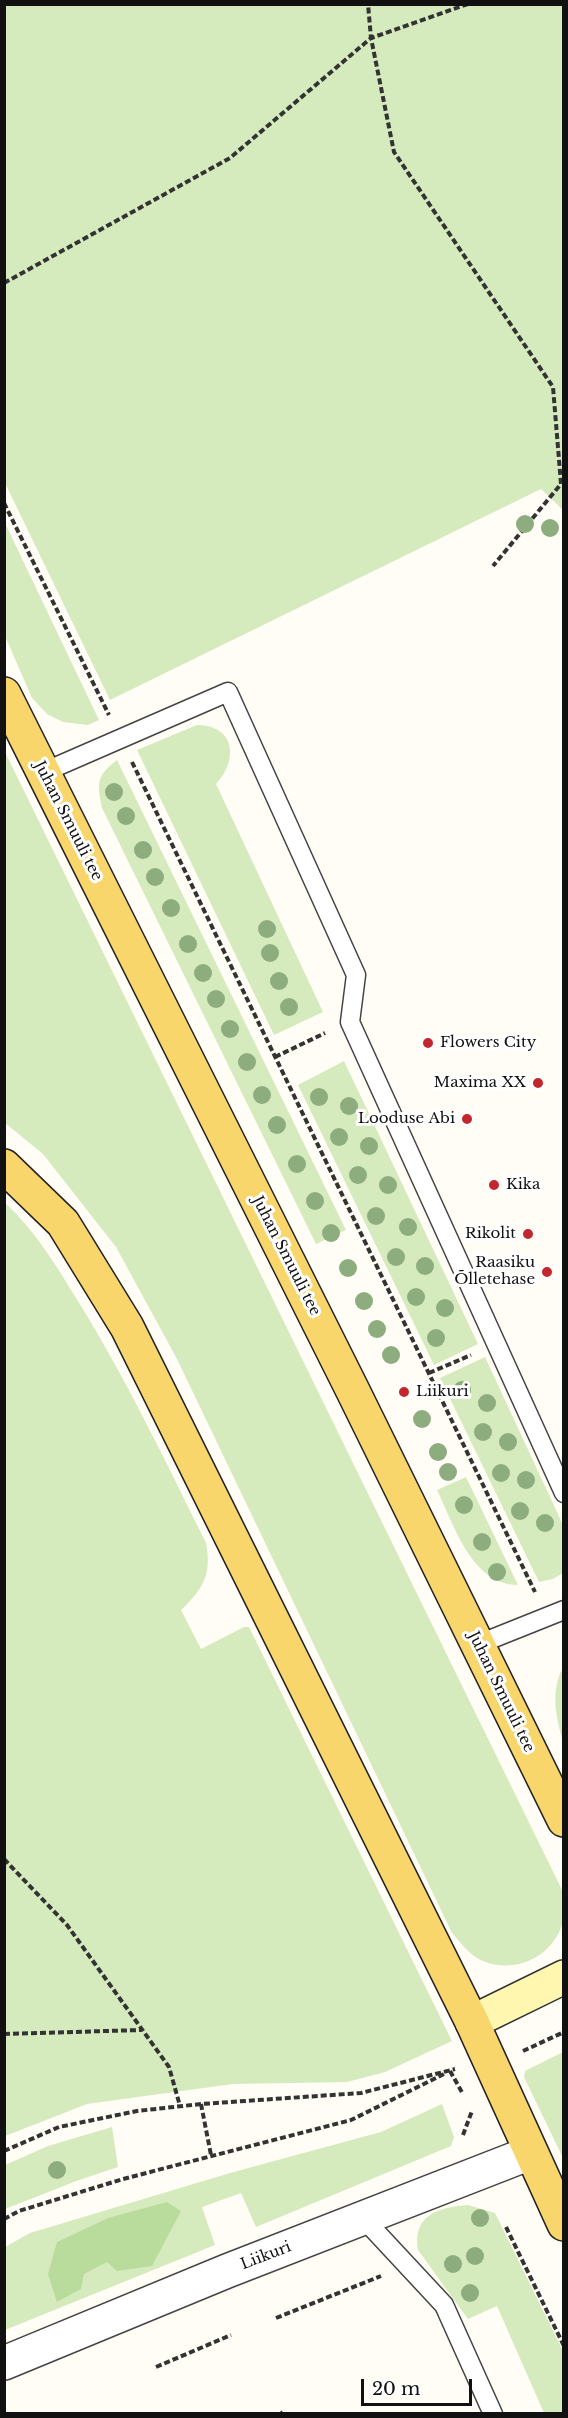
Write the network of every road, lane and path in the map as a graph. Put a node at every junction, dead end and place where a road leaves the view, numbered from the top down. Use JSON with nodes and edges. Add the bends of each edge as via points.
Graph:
{"nodes":[{"id":1,"x":368,"y":4,"type":"edge"},
{"id":2,"x":468,"y":4,"type":"edge"},
{"id":3,"x":371,"y":38,"type":"junction"},
{"id":4,"x":4,"y":283,"type":"edge"},
{"id":5,"x":562,"y":482,"type":"edge"},
{"id":6,"x":4,"y":503,"type":"edge"},
{"id":7,"x":493,"y":566,"type":"dead end"},
{"id":8,"x":4,"y":694,"type":"edge"},
{"id":9,"x":120,"y":737,"type":"junction"},
{"id":10,"x":44,"y":772,"type":"junction"},
{"id":11,"x":350,"y":1022,"type":"junction"},
{"id":12,"x":275,"y":1057,"type":"junction"},
{"id":13,"x":4,"y":1166,"type":"edge"},
{"id":14,"x":496,"y":1344,"type":"junction"},
{"id":15,"x":429,"y":1373,"type":"junction"},
{"id":16,"x":564,"y":1493,"type":"edge"},
{"id":17,"x":556,"y":1614,"type":"edge"},
{"id":18,"x":478,"y":1644,"type":"junction"},
{"id":19,"x":564,"y":1820,"type":"edge"},
{"id":20,"x":4,"y":1859,"type":"edge"},
{"id":21,"x":564,"y":1977,"type":"edge"},
{"id":22,"x":472,"y":2022,"type":"junction"},
{"id":23,"x":142,"y":2030,"type":"junction"},
{"id":24,"x":4,"y":2034,"type":"edge"},
{"id":25,"x":450,"y":2071,"type":"junction"},
{"id":26,"x":201,"y":2104,"type":"junction"},
{"id":27,"x":180,"y":2106,"type":"junction"},
{"id":28,"x":463,"y":2135,"type":"dead end"},
{"id":29,"x":4,"y":2151,"type":"edge"},
{"id":30,"x":530,"y":2153,"type":"junction"},
{"id":31,"x":211,"y":2155,"type":"junction"},
{"id":32,"x":363,"y":2218,"type":"junction"},
{"id":33,"x":4,"y":2219,"type":"edge"},
{"id":34,"x":564,"y":2224,"type":"edge"},
{"id":35,"x":506,"y":2227,"type":"dead end"},
{"id":36,"x":383,"y":2275,"type":"dead end"},
{"id":37,"x":276,"y":2318,"type":"dead end"},
{"id":38,"x":231,"y":2335,"type":"dead end"},
{"id":39,"x":564,"y":2346,"type":"edge"},
{"id":40,"x":4,"y":2363,"type":"edge"},
{"id":41,"x":156,"y":2367,"type":"dead end"},
{"id":42,"x":493,"y":2414,"type":"edge"}],
"edges":[{"from":1,"to":3,"type":"path"},
{"from":2,"to":3,"type":"path"},
{"from":3,"to":4,"type":"path","via":[[230,158]]},
{"from":3,"to":5,"type":"path","via":[[394,152],[553,387]]},
{"from":5,"to":7,"type":"path"},
{"from":6,"to":9,"type":"path"},
{"from":8,"to":10,"type":"main road","name":"Juhan Smuuli tee"},
{"from":9,"to":10,"type":"lane"},
{"from":9,"to":11,"type":"lane","via":[[228,692],[356,975]]},
{"from":9,"to":12,"type":"path"},
{"from":10,"to":18,"type":"main road","name":"Juhan Smuuli tee"},
{"from":11,"to":12,"type":"path"},
{"from":11,"to":14,"type":"lane"},
{"from":12,"to":15,"type":"path"},
{"from":13,"to":22,"type":"main road","via":[[63,1223],[127,1327]]},
{"from":14,"to":15,"type":"path"},
{"from":14,"to":16,"type":"lane"},
{"from":15,"to":17,"type":"path"},
{"from":17,"to":18,"type":"lane"},
{"from":18,"to":19,"type":"main road","name":"Juhan Smuuli tee"},
{"from":20,"to":23,"type":"path","via":[[67,1925]]},
{"from":21,"to":22,"type":"street"},
{"from":22,"to":30,"type":"main road"},
{"from":23,"to":24,"type":"path"},
{"from":23,"to":27,"type":"path","via":[[169,2067]]},
{"from":25,"to":26,"type":"path","via":[[361,2093]]},
{"from":25,"to":28,"type":"path","via":[[472,2112]]},
{"from":25,"to":31,"type":"path","via":[[351,2120]]},
{"from":26,"to":27,"type":"path"},
{"from":26,"to":31,"type":"path"},
{"from":27,"to":29,"type":"path","via":[[59,2127]]},
{"from":30,"to":32,"type":"street","name":"Liikuri"},
{"from":30,"to":34,"type":"main road"},
{"from":31,"to":33,"type":"path","via":[[60,2198]]},
{"from":32,"to":40,"type":"street","name":"Liikuri"},
{"from":32,"to":42,"type":"lane","via":[[444,2305]]},
{"from":35,"to":39,"type":"path"},
{"from":36,"to":37,"type":"path"},
{"from":38,"to":41,"type":"path"}]}
